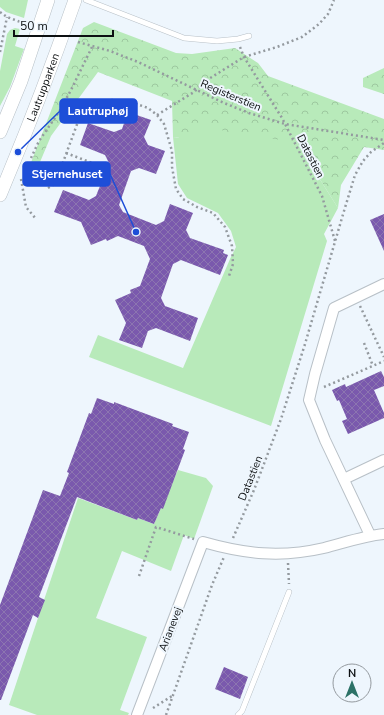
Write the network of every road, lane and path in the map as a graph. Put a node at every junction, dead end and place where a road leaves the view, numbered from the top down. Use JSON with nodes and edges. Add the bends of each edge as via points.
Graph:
{"nodes":[{"id":1,"x":48,"y":0,"type":"edge"},
{"id":2,"x":75,"y":0,"type":"edge"},
{"id":3,"x":86,"y":0,"type":"edge"},
{"id":4,"x":334,"y":0,"type":"edge"},
{"id":5,"x":0,"y":12,"type":"edge"},
{"id":6,"x":7,"y":17,"type":"junction"},
{"id":7,"x":23,"y":23,"type":"dead end"},
{"id":8,"x":249,"y":36,"type":"dead end"},
{"id":9,"x":78,"y":42,"type":"dead end"},
{"id":10,"x":92,"y":47,"type":"junction"},
{"id":11,"x":0,"y":52,"type":"edge"},
{"id":12,"x":244,"y":57,"type":"junction"},
{"id":13,"x":197,"y":89,"type":"junction"},
{"id":14,"x":157,"y":115,"type":"junction"},
{"id":15,"x":286,"y":124,"type":"junction"},
{"id":16,"x":0,"y":132,"type":"edge"},
{"id":17,"x":384,"y":141,"type":"edge"},
{"id":18,"x":66,"y":153,"type":"junction"},
{"id":19,"x":29,"y":163,"type":"dead end"},
{"id":20,"x":103,"y":167,"type":"dead end"},
{"id":21,"x":24,"y":174,"type":"dead end"},
{"id":22,"x":48,"y":188,"type":"dead end"},
{"id":23,"x":0,"y":195,"type":"edge"},
{"id":24,"x":36,"y":219,"type":"dead end"},
{"id":25,"x":336,"y":242,"type":"junction"},
{"id":26,"x":229,"y":276,"type":"dead end"},
{"id":27,"x":384,"y":284,"type":"edge"},
{"id":28,"x":356,"y":297,"type":"junction"},
{"id":29,"x":364,"y":343,"type":"dead end"},
{"id":30,"x":384,"y":357,"type":"edge"},
{"id":31,"x":384,"y":361,"type":"edge"},
{"id":32,"x":373,"y":366,"type":"junction"},
{"id":33,"x":311,"y":392,"type":"junction"},
{"id":34,"x":384,"y":460,"type":"edge"},
{"id":35,"x":344,"y":479,"type":"junction"},
{"id":36,"x":384,"y":534,"type":"edge"},
{"id":37,"x":370,"y":535,"type":"junction"},
{"id":38,"x":202,"y":542,"type":"junction"},
{"id":39,"x":228,"y":549,"type":"junction"},
{"id":40,"x":289,"y":553,"type":"junction"},
{"id":41,"x":138,"y":576,"type":"dead end"},
{"id":42,"x":289,"y":592,"type":"joint"},
{"id":43,"x":172,"y":696,"type":"junction"},
{"id":44,"x":142,"y":713,"type":"edge"},
{"id":45,"x":166,"y":715,"type":"edge"},
{"id":46,"x":238,"y":715,"type":"edge"}],
"edges":[{"from":1,"to":16,"type":"street"},
{"from":2,"to":23,"type":"street","name":"Lautrupparken"},
{"from":3,"to":8,"type":"lane","via":[[184,38],[217,41]]},
{"from":4,"to":12,"type":"path","via":[[328,14],[302,36]]},
{"from":5,"to":6,"type":"path"},
{"from":6,"to":7,"type":"path"},
{"from":6,"to":11,"type":"path"},
{"from":9,"to":10,"type":"path","name":"Registerstien"},
{"from":10,"to":13,"type":"path","name":"Registerstien","via":[[138,62]]},
{"from":10,"to":19,"type":"path","via":[[59,112],[39,140]]},
{"from":12,"to":13,"type":"path"},
{"from":12,"to":15,"type":"path","name":"Datastien"},
{"from":13,"to":14,"type":"path"},
{"from":13,"to":15,"type":"path","name":"Registerstien","via":[[249,113]]},
{"from":14,"to":18,"type":"path","via":[[148,108],[128,101],[112,100],[96,105],[79,120]]},
{"from":14,"to":26,"type":"path","via":[[164,124],[172,151],[176,190],[183,199],[213,213],[225,227],[232,246],[233,264]]},
{"from":15,"to":17,"type":"path","name":"Registerstien"},
{"from":15,"to":25,"type":"path","name":"Datastien","via":[[322,196]]},
{"from":17,"to":25,"type":"path","name":"Datastien","via":[[367,156],[355,175]]},
{"from":18,"to":20,"type":"path"},
{"from":18,"to":22,"type":"path","via":[[55,184]]},
{"from":21,"to":24,"type":"path","via":[[21,180],[26,207]]},
{"from":25,"to":39,"type":"path","name":"Datastien","via":[[281,419]]},
{"from":27,"to":28,"type":"street"},
{"from":28,"to":30,"type":"path"},
{"from":28,"to":33,"type":"street","via":[[334,308]]},
{"from":29,"to":32,"type":"path"},
{"from":31,"to":32,"type":"path"},
{"from":32,"to":33,"type":"path"},
{"from":33,"to":35,"type":"street","via":[[309,400]]},
{"from":34,"to":35,"type":"street"},
{"from":35,"to":37,"type":"street"},
{"from":36,"to":37,"type":"street"},
{"from":37,"to":40,"type":"street","via":[[324,548]]},
{"from":38,"to":39,"type":"street"},
{"from":38,"to":41,"type":"path","via":[[156,527]]},
{"from":38,"to":44,"type":"street","name":"Arianevej"},
{"from":39,"to":40,"type":"street","via":[[270,554]]},
{"from":39,"to":43,"type":"path","name":"Datastien","via":[[212,585]]},
{"from":40,"to":42,"type":"path"},
{"from":42,"to":46,"type":"lane","via":[[242,711]]},
{"from":43,"to":44,"type":"path"},
{"from":43,"to":45,"type":"path","name":"Datastien"}]}
